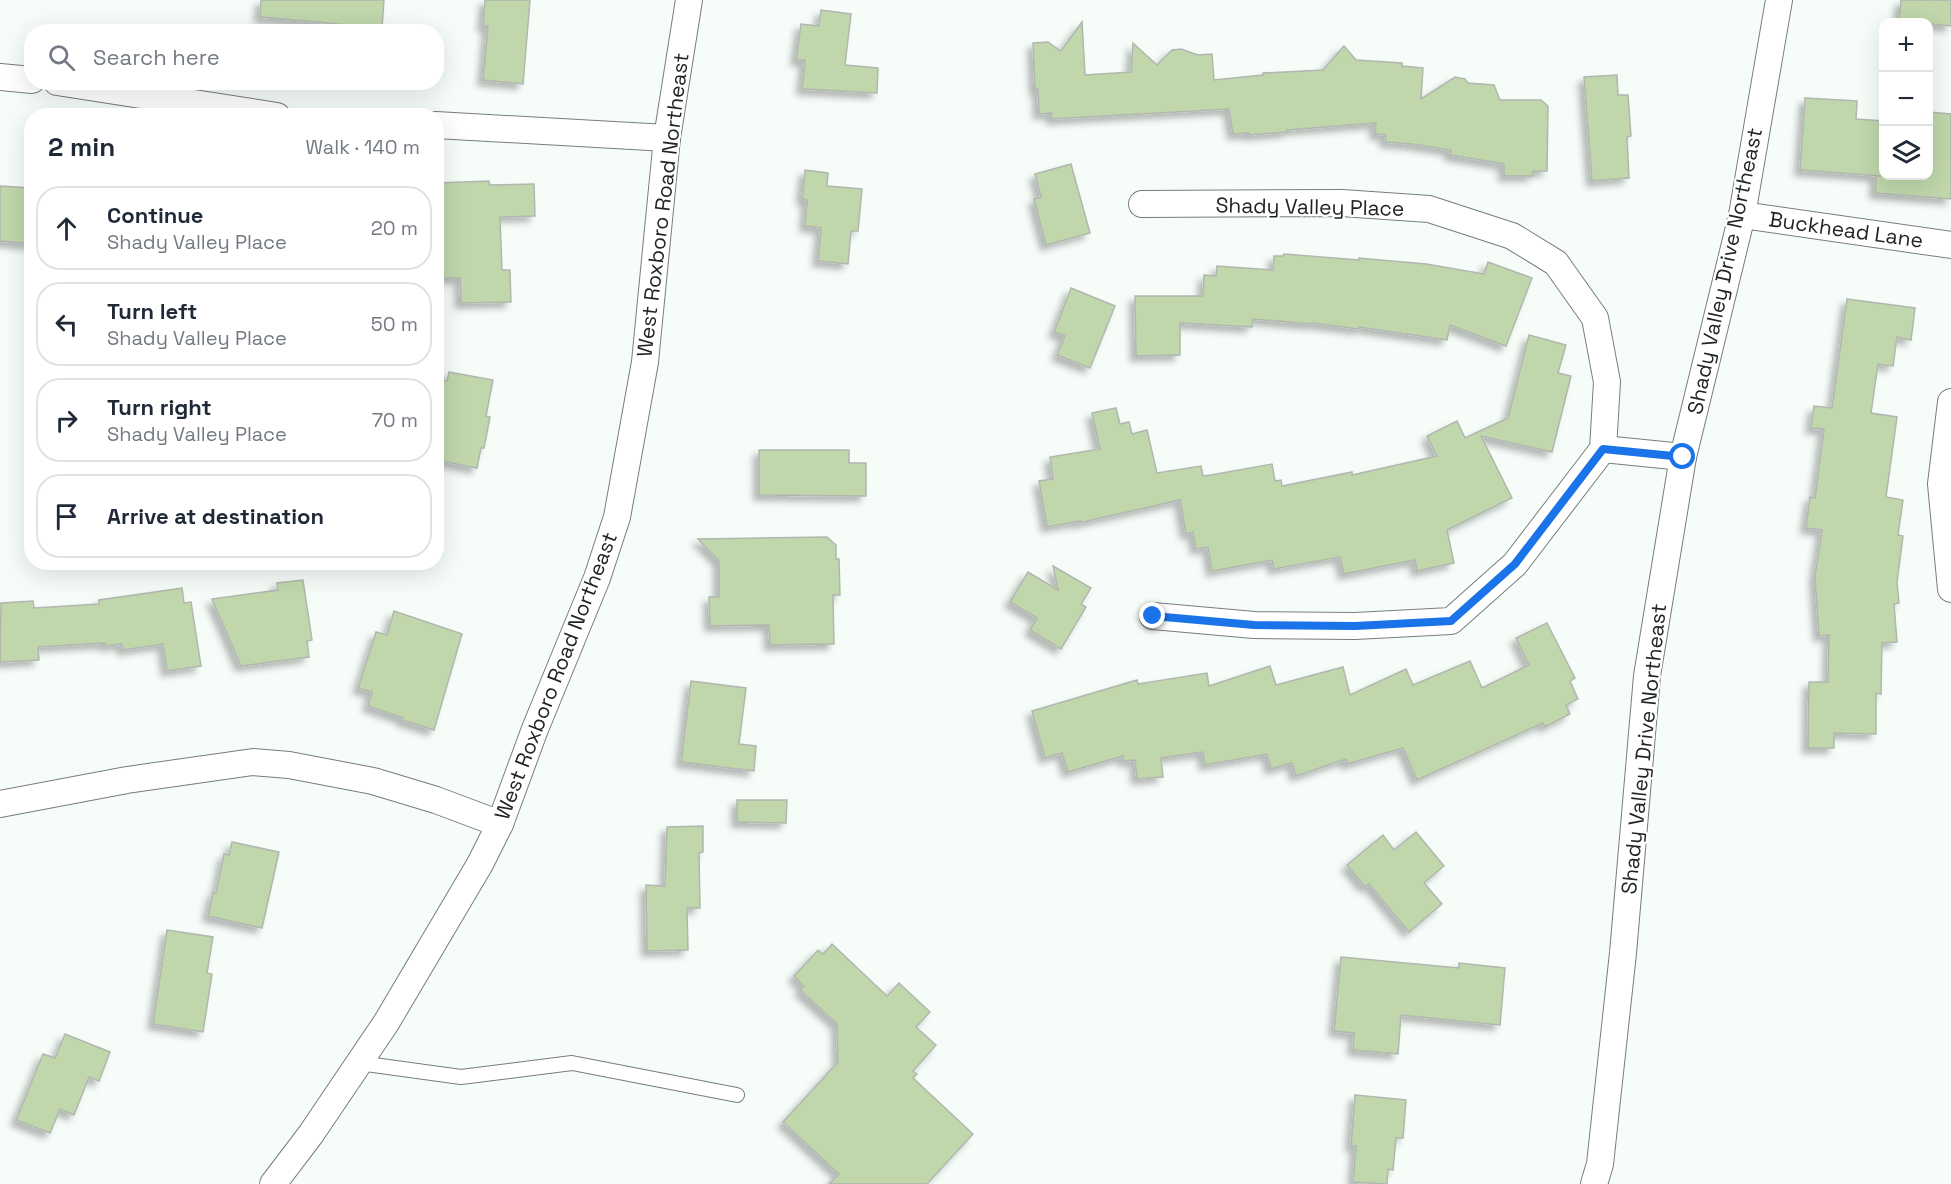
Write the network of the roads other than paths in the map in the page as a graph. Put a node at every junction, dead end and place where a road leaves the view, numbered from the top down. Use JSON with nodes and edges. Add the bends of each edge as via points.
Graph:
{"nodes":[{"id":1,"x":689,"y":0,"type":"edge"},
{"id":2,"x":1779,"y":0,"type":"edge"},
{"id":3,"x":0,"y":77,"type":"edge"},
{"id":4,"x":24,"y":79,"type":"edge"},
{"id":5,"x":109,"y":90,"type":"edge"},
{"id":6,"x":225,"y":108,"type":"edge"},
{"id":7,"x":444,"y":125,"type":"edge"},
{"id":8,"x":667,"y":138,"type":"junction"},
{"id":9,"x":1142,"y":204,"type":"dead end"},
{"id":10,"x":1742,"y":215,"type":"junction"},
{"id":11,"x":1951,"y":245,"type":"edge"},
{"id":12,"x":1951,"y":402,"type":"edge"},
{"id":13,"x":1603,"y":449,"type":"junction"},
{"id":14,"x":1683,"y":457,"type":"junction"},
{"id":15,"x":1951,"y":590,"type":"edge"},
{"id":16,"x":1153,"y":616,"type":"dead end"},
{"id":17,"x":0,"y":804,"type":"edge"},
{"id":18,"x":500,"y":824,"type":"junction"},
{"id":19,"x":359,"y":1063,"type":"junction"},
{"id":20,"x":737,"y":1095,"type":"dead end"},
{"id":21,"x":273,"y":1184,"type":"edge"},
{"id":22,"x":1594,"y":1184,"type":"edge"}],
"edges":[{"from":1,"to":8,"type":"street","name":"West Roxboro Road Northeast"},
{"from":2,"to":10,"type":"street","name":"Shady Valley Drive Northeast"},
{"from":3,"to":4,"type":"street"},
{"from":5,"to":6,"type":"street"},
{"from":7,"to":8,"type":"street"},
{"from":8,"to":18,"type":"street","name":"West Roxboro Road Northeast","via":[[645,362],[617,517],[597,578]]},
{"from":9,"to":13,"type":"street","name":"Shady Valley Place","via":[[1341,203],[1428,209],[1512,236],[1556,263],[1595,318],[1606,382]]},
{"from":10,"to":11,"type":"street","name":"Buckhead Lane"},
{"from":10,"to":14,"type":"street","name":"Shady Valley Drive Northeast"},
{"from":12,"to":15,"type":"street","via":[[1941,484]]},
{"from":13,"to":14,"type":"street"},
{"from":13,"to":16,"type":"street","via":[[1515,564],[1451,621],[1355,626],[1254,625]]},
{"from":14,"to":22,"type":"street","name":"Shady Valley Drive Northeast","via":[[1647,676],[1623,952],[1600,1164]]},
{"from":17,"to":18,"type":"street","via":[[253,762],[373,782]]},
{"from":18,"to":19,"type":"street","name":"West Roxboro Road Northeast","via":[[474,874]]},
{"from":19,"to":20,"type":"lane","via":[[461,1077],[572,1063]]},
{"from":19,"to":21,"type":"street","name":"West Roxboro Road Northeast"}]}
